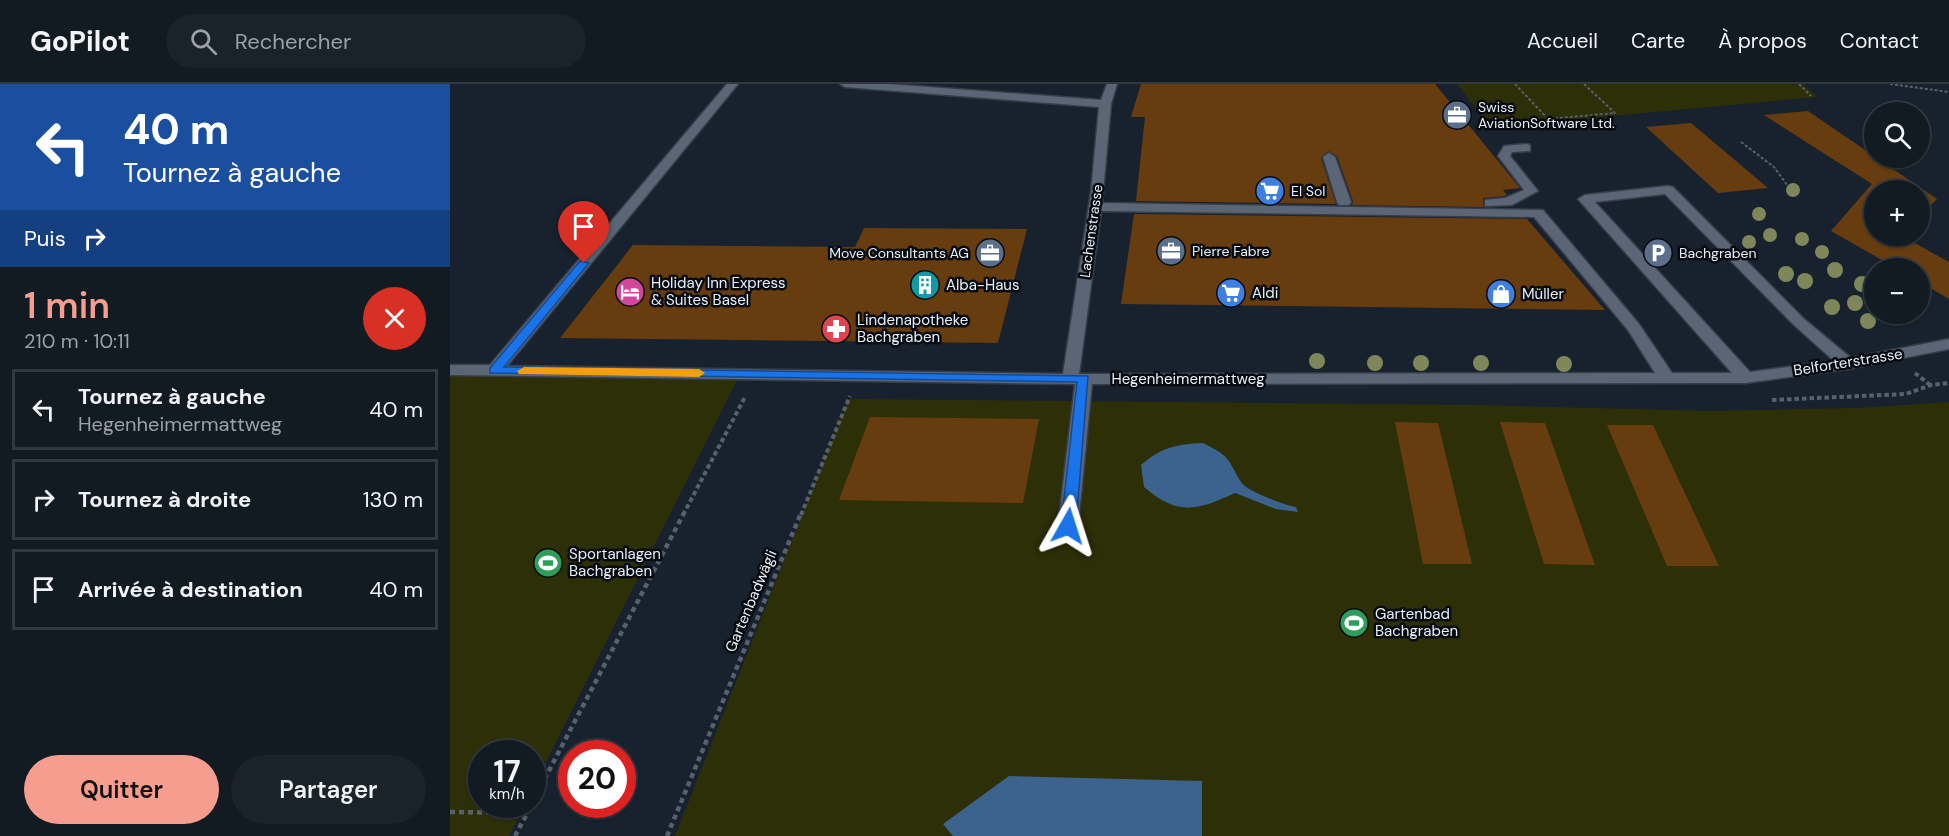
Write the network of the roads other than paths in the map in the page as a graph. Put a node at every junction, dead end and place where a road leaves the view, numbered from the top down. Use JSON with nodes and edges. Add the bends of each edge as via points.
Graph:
{"nodes":[{"id":1,"x":732,"y":84,"type":"edge"},
{"id":2,"x":845,"y":84,"type":"edge"},
{"id":3,"x":1112,"y":84,"type":"edge"},
{"id":4,"x":1105,"y":104,"type":"junction"},
{"id":5,"x":1526,"y":148,"type":"dead end"},
{"id":6,"x":1329,"y":157,"type":"dead end"},
{"id":7,"x":1344,"y":202,"type":"junction"},
{"id":8,"x":1095,"y":203,"type":"junction"},
{"id":9,"x":1949,"y":344,"type":"edge"},
{"id":10,"x":1848,"y":364,"type":"junction"},
{"id":11,"x":450,"y":370,"type":"edge"},
{"id":12,"x":495,"y":370,"type":"junction"},
{"id":13,"x":1667,"y":378,"type":"junction"},
{"id":14,"x":1746,"y":378,"type":"junction"},
{"id":15,"x":1077,"y":379,"type":"junction"},
{"id":16,"x":1068,"y":526,"type":"dead end"}],
"edges":[{"from":1,"to":12,"type":"street"},
{"from":2,"to":4,"type":"street"},
{"from":3,"to":4,"type":"street","name":"Lachenstrasse"},
{"from":4,"to":8,"type":"street","name":"Lachenstrasse"},
{"from":5,"to":7,"type":"street","via":[[1509,149],[1504,156],[1532,192],[1507,202]]},
{"from":6,"to":7,"type":"street"},
{"from":7,"to":8,"type":"street"},
{"from":8,"to":13,"type":"street","via":[[1538,213],[1634,327]]},
{"from":8,"to":15,"type":"street","name":"Lachenstrasse"},
{"from":9,"to":10,"type":"street","name":"Belforterstrasse"},
{"from":10,"to":14,"type":"street","name":"Belforterstrasse"},
{"from":10,"to":14,"type":"street","via":[[1806,329],[1668,190],[1585,199]]},
{"from":11,"to":12,"type":"street","name":"Hegenheimermattweg"},
{"from":12,"to":15,"type":"street","name":"Hegenheimermattweg"},
{"from":13,"to":14,"type":"street","name":"Hegenheimermattweg"},
{"from":13,"to":15,"type":"street","name":"Hegenheimermattweg"},
{"from":15,"to":16,"type":"street","name":"Lachenstrasse"}]}
